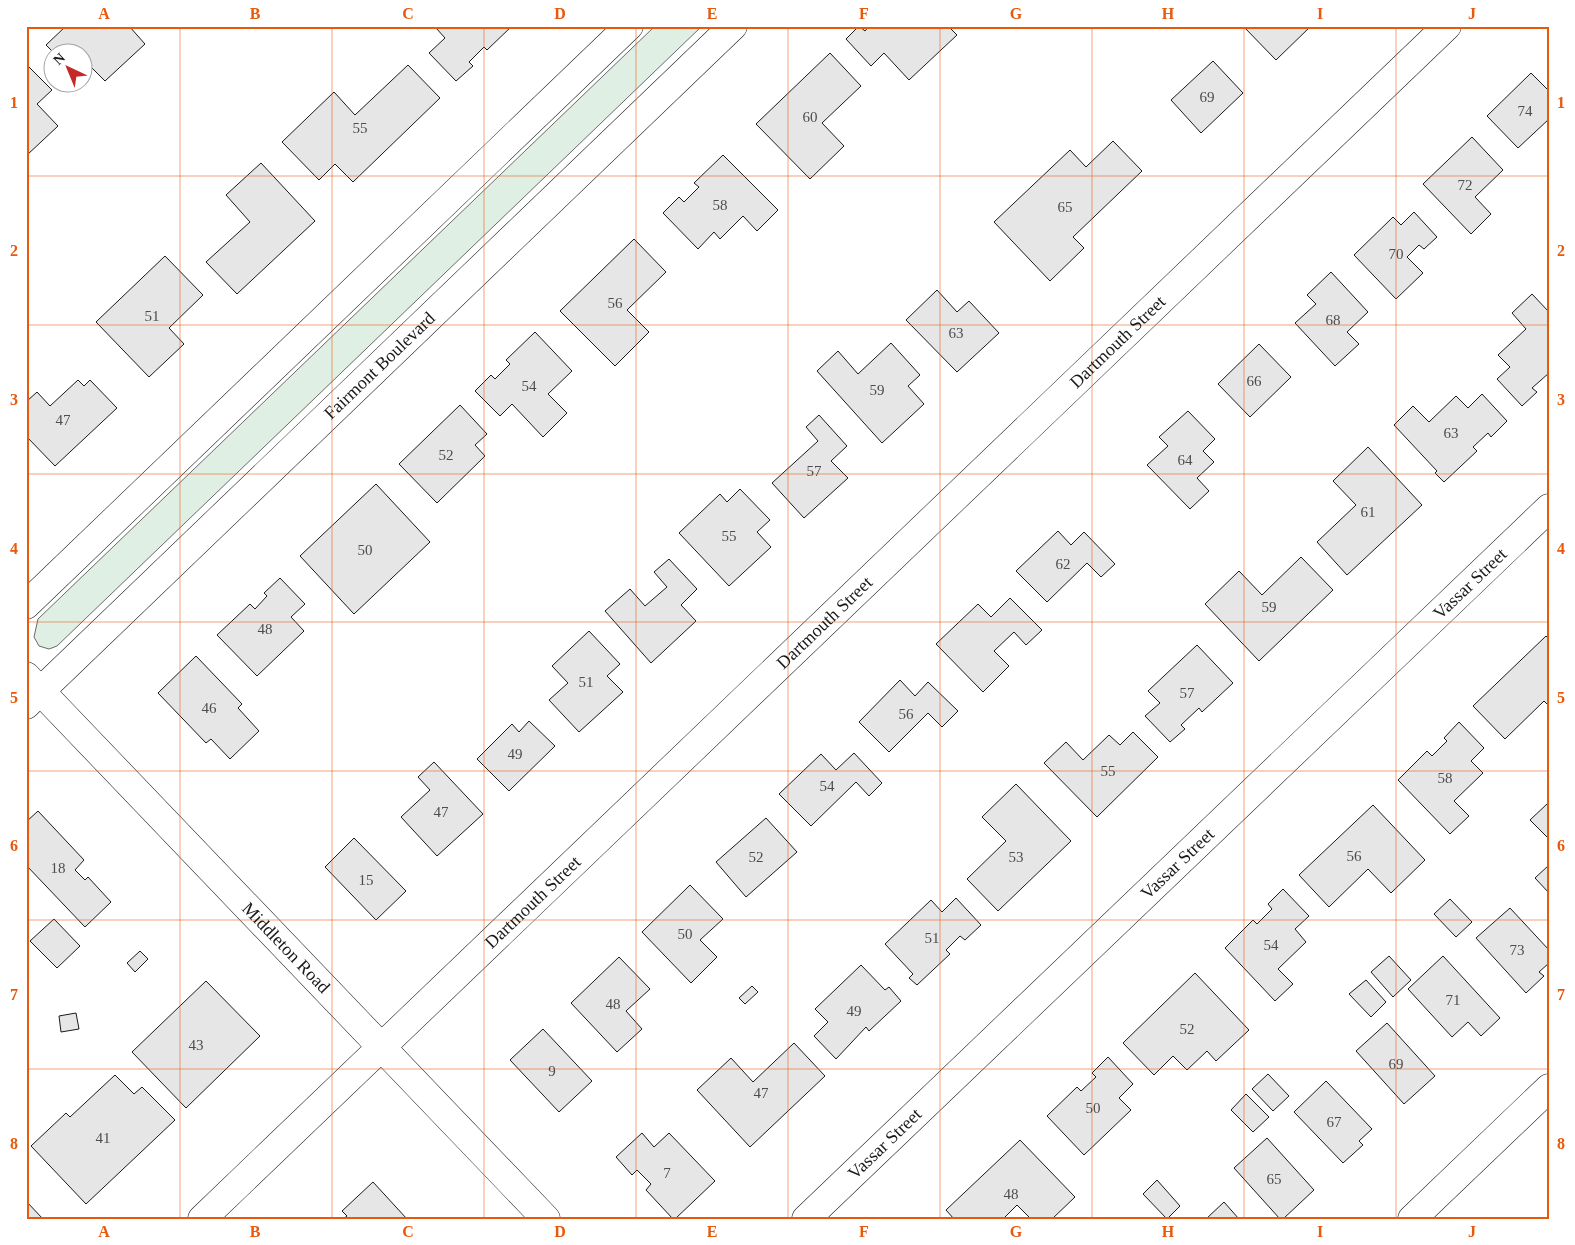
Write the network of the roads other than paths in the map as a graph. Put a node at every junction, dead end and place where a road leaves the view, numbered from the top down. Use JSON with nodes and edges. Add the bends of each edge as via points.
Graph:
{"nodes":[{"id":1,"x":629,"y":26,"type":"edge"},
{"id":2,"x":733,"y":26,"type":"edge"},
{"id":3,"x":1447,"y":26,"type":"edge"},
{"id":4,"x":1549,"y":508,"type":"edge"},
{"id":5,"x":26,"y":605,"type":"edge"},
{"id":6,"x":31,"y":690,"type":"edge"},
{"id":7,"x":382,"y":1047,"type":"junction"},
{"id":8,"x":1549,"y":1088,"type":"edge"},
{"id":9,"x":202,"y":1219,"type":"edge"},
{"id":10,"x":546,"y":1219,"type":"edge"},
{"id":11,"x":806,"y":1219,"type":"edge"},
{"id":12,"x":1412,"y":1219,"type":"edge"}],
"edges":[{"from":1,"to":5,"type":"street"},
{"from":2,"to":6,"type":"street","name":"Fairmont Boulevard"},
{"from":3,"to":7,"type":"street","name":"Dartmouth Street"},
{"from":4,"to":11,"type":"street","name":"Vassar Street"},
{"from":6,"to":7,"type":"street","name":"Middleton Road"},
{"from":7,"to":9,"type":"street","name":"Dartmouth Street"},
{"from":7,"to":10,"type":"street","name":"Middleton Road"},
{"from":8,"to":12,"type":"street"}]}
